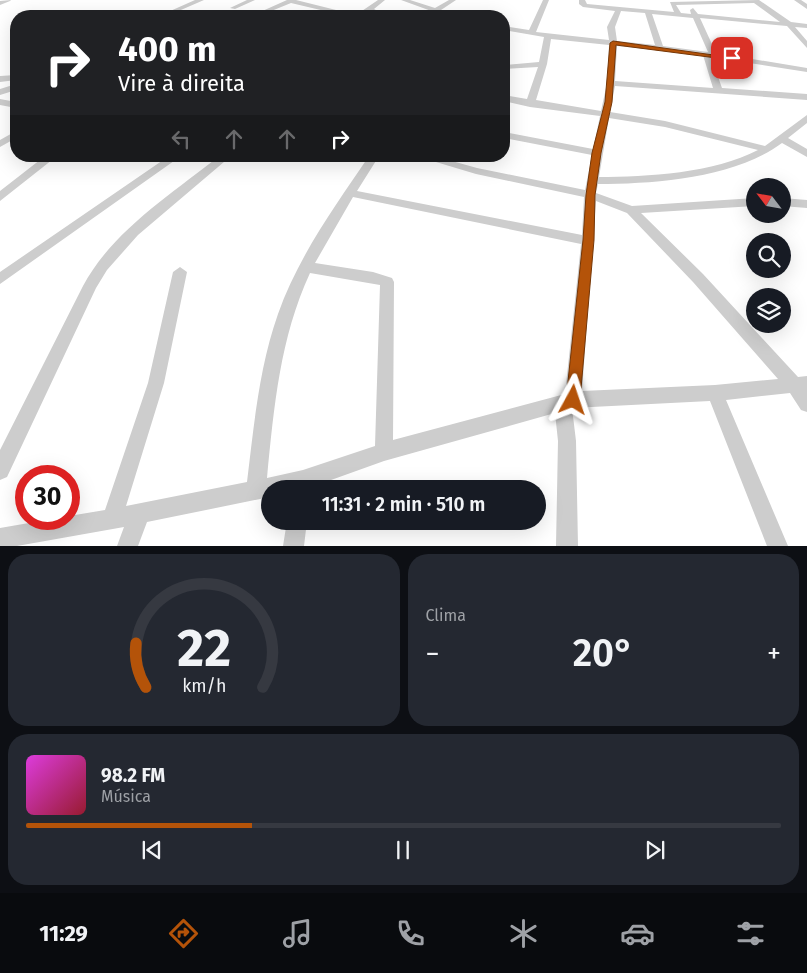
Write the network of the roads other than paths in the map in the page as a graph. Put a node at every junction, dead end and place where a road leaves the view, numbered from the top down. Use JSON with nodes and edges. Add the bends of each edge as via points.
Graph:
{"nodes":[{"id":1,"x":8,"y":0,"type":"edge"},
{"id":2,"x":201,"y":0,"type":"edge"},
{"id":3,"x":252,"y":0,"type":"edge"},
{"id":4,"x":382,"y":0,"type":"edge"},
{"id":5,"x":404,"y":0,"type":"edge"},
{"id":6,"x":453,"y":0,"type":"edge"},
{"id":7,"x":546,"y":0,"type":"edge"},
{"id":8,"x":582,"y":0,"type":"edge"},
{"id":9,"x":755,"y":0,"type":"edge"},
{"id":10,"x":291,"y":1,"type":"edge"},
{"id":11,"x":688,"y":2,"type":"junction"},
{"id":12,"x":0,"y":3,"type":"edge"},
{"id":13,"x":233,"y":8,"type":"dead end"},
{"id":14,"x":369,"y":9,"type":"edge"},
{"id":15,"x":621,"y":9,"type":"junction"},
{"id":16,"x":177,"y":10,"type":"edge"},
{"id":17,"x":269,"y":10,"type":"edge"},
{"id":18,"x":328,"y":10,"type":"edge"},
{"id":19,"x":437,"y":10,"type":"joint"},
{"id":20,"x":648,"y":12,"type":"junction"},
{"id":21,"x":678,"y":14,"type":"junction"},
{"id":22,"x":697,"y":16,"type":"junction"},
{"id":23,"x":790,"y":25,"type":"junction"},
{"id":24,"x":807,"y":26,"type":"edge"},
{"id":25,"x":510,"y":29,"type":"edge"},
{"id":26,"x":532,"y":34,"type":"junction"},
{"id":27,"x":548,"y":36,"type":"junction"},
{"id":28,"x":613,"y":43,"type":"junction"},
{"id":29,"x":807,"y":45,"type":"edge"},
{"id":30,"x":660,"y":48,"type":"junction"},
{"id":31,"x":710,"y":54,"type":"junction"},
{"id":32,"x":543,"y":64,"type":"junction"},
{"id":33,"x":510,"y":67,"type":"edge"},
{"id":34,"x":807,"y":70,"type":"edge"},
{"id":35,"x":611,"y":84,"type":"junction"},
{"id":36,"x":718,"y":90,"type":"junction"},
{"id":37,"x":807,"y":97,"type":"edge"},
{"id":38,"x":510,"y":99,"type":"edge"},
{"id":39,"x":530,"y":104,"type":"junction"},
{"id":40,"x":606,"y":116,"type":"junction"},
{"id":41,"x":807,"y":118,"type":"edge"},
{"id":42,"x":510,"y":136,"type":"edge"},
{"id":43,"x":781,"y":138,"type":"junction"},
{"id":44,"x":766,"y":149,"type":"junction"},
{"id":45,"x":597,"y":153,"type":"junction"},
{"id":46,"x":807,"y":154,"type":"edge"},
{"id":47,"x":44,"y":162,"type":"edge"},
{"id":48,"x":167,"y":162,"type":"edge"},
{"id":49,"x":219,"y":162,"type":"edge"},
{"id":50,"x":370,"y":162,"type":"edge"},
{"id":51,"x":443,"y":162,"type":"edge"},
{"id":52,"x":592,"y":188,"type":"junction"},
{"id":53,"x":350,"y":193,"type":"junction"},
{"id":54,"x":0,"y":197,"type":"edge"},
{"id":55,"x":746,"y":203,"type":"edge"},
{"id":56,"x":791,"y":203,"type":"edge"},
{"id":57,"x":807,"y":204,"type":"edge"},
{"id":58,"x":630,"y":210,"type":"junction"},
{"id":59,"x":588,"y":240,"type":"junction"},
{"id":60,"x":307,"y":267,"type":"junction"},
{"id":61,"x":180,"y":272,"type":"dead end"},
{"id":62,"x":0,"y":278,"type":"edge"},
{"id":63,"x":801,"y":385,"type":"edge"},
{"id":64,"x":715,"y":393,"type":"junction"},
{"id":65,"x":568,"y":401,"type":"junction"},
{"id":66,"x":807,"y":404,"type":"edge"},
{"id":67,"x":384,"y":452,"type":"junction"},
{"id":68,"x":0,"y":470,"type":"edge"},
{"id":69,"x":312,"y":480,"type":"edge"},
{"id":70,"x":256,"y":487,"type":"junction"},
{"id":71,"x":261,"y":487,"type":"edge"},
{"id":72,"x":140,"y":513,"type":"junction"},
{"id":73,"x":112,"y":519,"type":"junction"},
{"id":74,"x":296,"y":530,"type":"edge"},
{"id":75,"x":6,"y":540,"type":"edge"},
{"id":76,"x":127,"y":546,"type":"edge"},
{"id":77,"x":293,"y":546,"type":"edge"},
{"id":78,"x":567,"y":546,"type":"edge"},
{"id":79,"x":778,"y":546,"type":"edge"}],
"edges":[{"from":1,"to":12,"type":"street"},
{"from":2,"to":16,"type":"street"},
{"from":3,"to":13,"type":"street"},
{"from":4,"to":14,"type":"street"},
{"from":5,"to":19,"type":"street"},
{"from":6,"to":19,"type":"street"},
{"from":7,"to":26,"type":"street"},
{"from":8,"to":15,"type":"street","via":[[586,6]]},
{"from":9,"to":11,"type":"street"},
{"from":9,"to":23,"type":"street"},
{"from":10,"to":17,"type":"street"},
{"from":10,"to":18,"type":"street"},
{"from":11,"to":21,"type":"street","via":[[672,3]]},
{"from":11,"to":22,"type":"street"},
{"from":15,"to":20,"type":"street"},
{"from":15,"to":28,"type":"street"},
{"from":20,"to":21,"type":"street"},
{"from":20,"to":30,"type":"street"},
{"from":21,"to":22,"type":"street"},
{"from":22,"to":23,"type":"street"},
{"from":22,"to":31,"type":"street"},
{"from":23,"to":24,"type":"street"},
{"from":23,"to":29,"type":"street"},
{"from":25,"to":26,"type":"street"},
{"from":26,"to":27,"type":"street"},
{"from":27,"to":28,"type":"street"},
{"from":27,"to":32,"type":"street"},
{"from":28,"to":30,"type":"street"},
{"from":28,"to":35,"type":"street"},
{"from":30,"to":31,"type":"street"},
{"from":31,"to":34,"type":"street"},
{"from":31,"to":36,"type":"street"},
{"from":32,"to":33,"type":"street"},
{"from":32,"to":39,"type":"street"},
{"from":35,"to":36,"type":"street"},
{"from":35,"to":40,"type":"street"},
{"from":36,"to":37,"type":"street"},
{"from":38,"to":39,"type":"street"},
{"from":39,"to":40,"type":"street"},
{"from":40,"to":44,"type":"street","via":[[665,124]]},
{"from":40,"to":45,"type":"street"},
{"from":41,"to":43,"type":"street"},
{"from":42,"to":45,"type":"street"},
{"from":43,"to":44,"type":"street"},
{"from":43,"to":46,"type":"street"},
{"from":44,"to":52,"type":"street","via":[[723,166]]},
{"from":45,"to":52,"type":"street"},
{"from":47,"to":54,"type":"street"},
{"from":48,"to":62,"type":"street"},
{"from":49,"to":68,"type":"street","via":[[137,230],[104,264],[90,286]]},
{"from":50,"to":53,"type":"street"},
{"from":51,"to":52,"type":"street","via":[[476,171]]},
{"from":52,"to":58,"type":"street"},
{"from":52,"to":59,"type":"street"},
{"from":53,"to":59,"type":"street"},
{"from":53,"to":60,"type":"street"},
{"from":55,"to":58,"type":"street"},
{"from":56,"to":57,"type":"street"},
{"from":58,"to":63,"type":"street"},
{"from":59,"to":65,"type":"street"},
{"from":60,"to":67,"type":"street","via":[[387,282]]},
{"from":60,"to":70,"type":"street","via":[[287,309],[274,358]]},
{"from":61,"to":73,"type":"street","via":[[156,383]]},
{"from":63,"to":64,"type":"street"},
{"from":63,"to":66,"type":"street"},
{"from":64,"to":65,"type":"street"},
{"from":64,"to":79,"type":"street"},
{"from":65,"to":67,"type":"street"},
{"from":65,"to":78,"type":"street"},
{"from":67,"to":69,"type":"street"},
{"from":70,"to":71,"type":"street"},
{"from":70,"to":72,"type":"street"},
{"from":72,"to":73,"type":"street"},
{"from":72,"to":76,"type":"street"},
{"from":73,"to":75,"type":"street"},
{"from":74,"to":77,"type":"street"}]}
